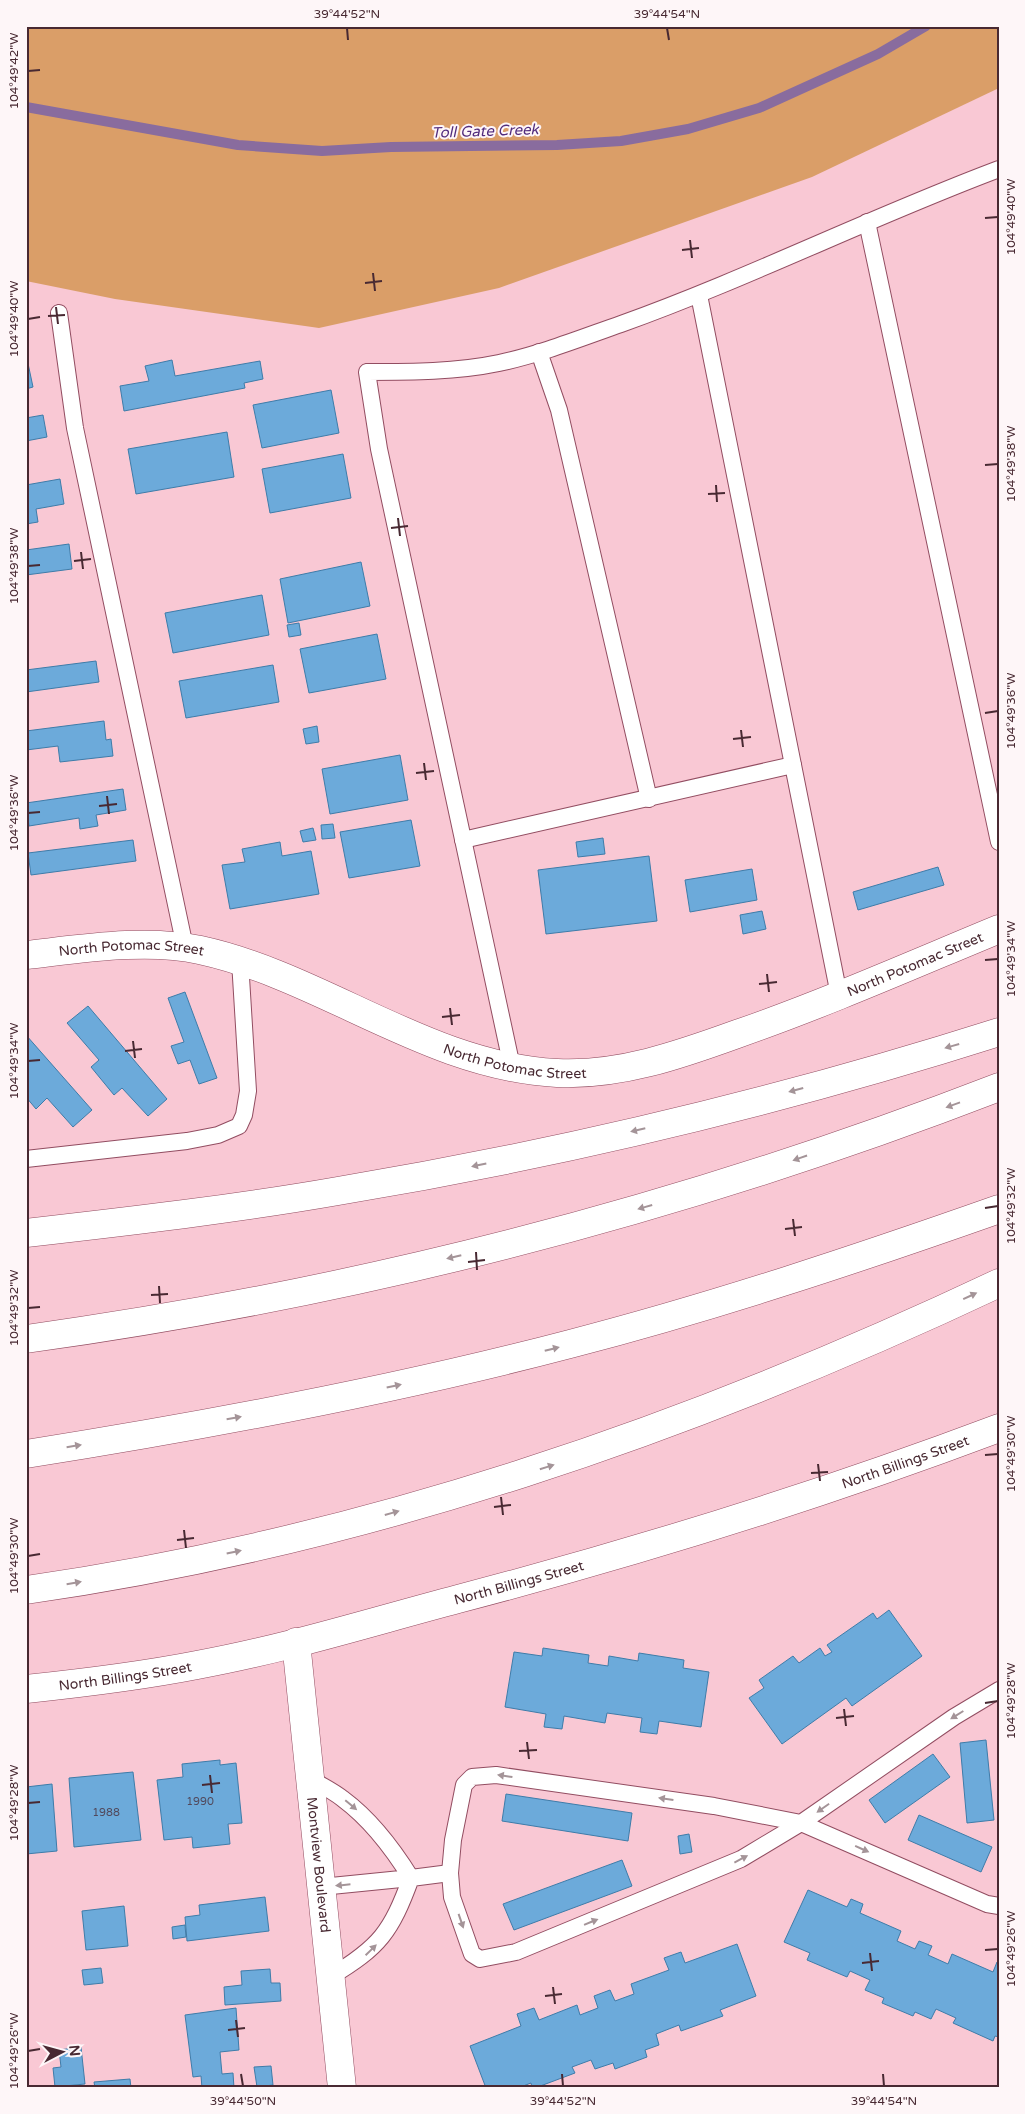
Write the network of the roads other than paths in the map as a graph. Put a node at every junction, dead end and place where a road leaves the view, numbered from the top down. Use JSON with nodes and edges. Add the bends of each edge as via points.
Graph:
{"nodes":[{"id":1,"x":999,"y":169,"type":"edge"},
{"id":2,"x":867,"y":222,"type":"junction"},
{"id":3,"x":699,"y":295,"type":"junction"},
{"id":4,"x":59,"y":313,"type":"dead end"},
{"id":5,"x":539,"y":352,"type":"junction"},
{"id":6,"x":793,"y":765,"type":"junction"},
{"id":7,"x":648,"y":799,"type":"junction"},
{"id":8,"x":463,"y":840,"type":"junction"},
{"id":9,"x":999,"y":842,"type":"edge"},
{"id":10,"x":999,"y":929,"type":"edge"},
{"id":11,"x":185,"y":947,"type":"junction"},
{"id":12,"x":26,"y":955,"type":"edge"},
{"id":13,"x":240,"y":961,"type":"junction"},
{"id":14,"x":839,"y":995,"type":"junction"},
{"id":15,"x":999,"y":1032,"type":"edge"},
{"id":16,"x":512,"y":1067,"type":"junction"},
{"id":17,"x":999,"y":1088,"type":"edge"},
{"id":18,"x":26,"y":1159,"type":"edge"},
{"id":19,"x":999,"y":1209,"type":"edge"},
{"id":20,"x":26,"y":1233,"type":"edge"},
{"id":21,"x":999,"y":1283,"type":"edge"},
{"id":22,"x":26,"y":1339,"type":"edge"},
{"id":23,"x":999,"y":1428,"type":"edge"},
{"id":24,"x":26,"y":1454,"type":"edge"},
{"id":25,"x":26,"y":1590,"type":"edge"},
{"id":26,"x":296,"y":1642,"type":"junction"},
{"id":27,"x":26,"y":1689,"type":"edge"},
{"id":28,"x":999,"y":1690,"type":"edge"},
{"id":29,"x":310,"y":1779,"type":"junction"},
{"id":30,"x":801,"y":1823,"type":"junction"},
{"id":31,"x":450,"y":1874,"type":"junction"},
{"id":32,"x":410,"y":1878,"type":"junction"},
{"id":33,"x":321,"y":1888,"type":"junction"},
{"id":34,"x":999,"y":1906,"type":"edge"},
{"id":35,"x":330,"y":1977,"type":"junction"},
{"id":36,"x":342,"y":2088,"type":"edge"}],
"edges":[{"from":1,"to":2,"type":"lane"},
{"from":2,"to":3,"type":"lane"},
{"from":2,"to":9,"type":"lane"},
{"from":3,"to":5,"type":"lane"},
{"from":3,"to":6,"type":"lane"},
{"from":4,"to":11,"type":"lane","via":[[75,428]]},
{"from":5,"to":7,"type":"lane","via":[[559,410]]},
{"from":5,"to":8,"type":"lane","via":[[499,363],[431,371],[367,372],[379,448]]},
{"from":6,"to":7,"type":"lane"},
{"from":6,"to":14,"type":"lane"},
{"from":7,"to":8,"type":"lane"},
{"from":8,"to":16,"type":"lane"},
{"from":10,"to":14,"type":"main road","name":"North Potomac Street"},
{"from":11,"to":12,"type":"main road","name":"North Potomac Street","via":[[133,946]]},
{"from":11,"to":13,"type":"main road","name":"North Potomac Street"},
{"from":13,"to":16,"type":"main road","name":"North Potomac Street","via":[[434,1045]]},
{"from":13,"to":18,"type":"lane","via":[[248,1091],[239,1126],[218,1135],[187,1141]]},
{"from":14,"to":16,"type":"main road","name":"North Potomac Street","via":[[718,1041],[630,1066],[587,1073],[543,1072]]},
{"from":15,"to":20,"type":"main road","one_way":true,"via":[[688,1118],[478,1165],[250,1205]]},
{"from":17,"to":22,"type":"main road","one_way":true,"via":[[720,1185],[500,1246],[259,1300]]},
{"from":24,"to":19,"type":"main road","one_way":true,"via":[[303,1405],[562,1346],[803,1276]]},
{"from":25,"to":21,"type":"main road","one_way":true,"via":[[170,1566],[269,1545],[568,1460],[817,1366]]},
{"from":23,"to":26,"type":"main road","name":"North Billings Street","via":[[719,1526]]},
{"from":26,"to":27,"type":"main road","name":"North Billings Street","via":[[197,1665]]},
{"from":26,"to":29,"type":"main road","name":"Montview Boulevard"},
{"from":28,"to":30,"type":"lane","one_way":true,"via":[[954,1717]]},
{"from":29,"to":32,"type":"lane","one_way":true,"via":[[357,1810],[397,1855]]},
{"from":29,"to":33,"type":"main road","name":"Montview Boulevard"},
{"from":30,"to":31,"type":"lane","one_way":true,"via":[[714,1806],[482,1774],[472,1777],[464,1785]]},
{"from":31,"to":30,"type":"lane","one_way":true,"via":[[452,1897],[472,1954],[480,1959],[491,1958],[516,1952],[714,1872]]},
{"from":30,"to":34,"type":"lane","one_way":true,"via":[[987,1904]]},
{"from":31,"to":32,"type":"lane"},
{"from":32,"to":33,"type":"lane","one_way":true},
{"from":35,"to":32,"type":"lane","one_way":true,"via":[[362,1958],[378,1943],[398,1915]]},
{"from":33,"to":35,"type":"main road","name":"Montview Boulevard"},
{"from":35,"to":36,"type":"main road","name":"Montview Boulevard"}]}
